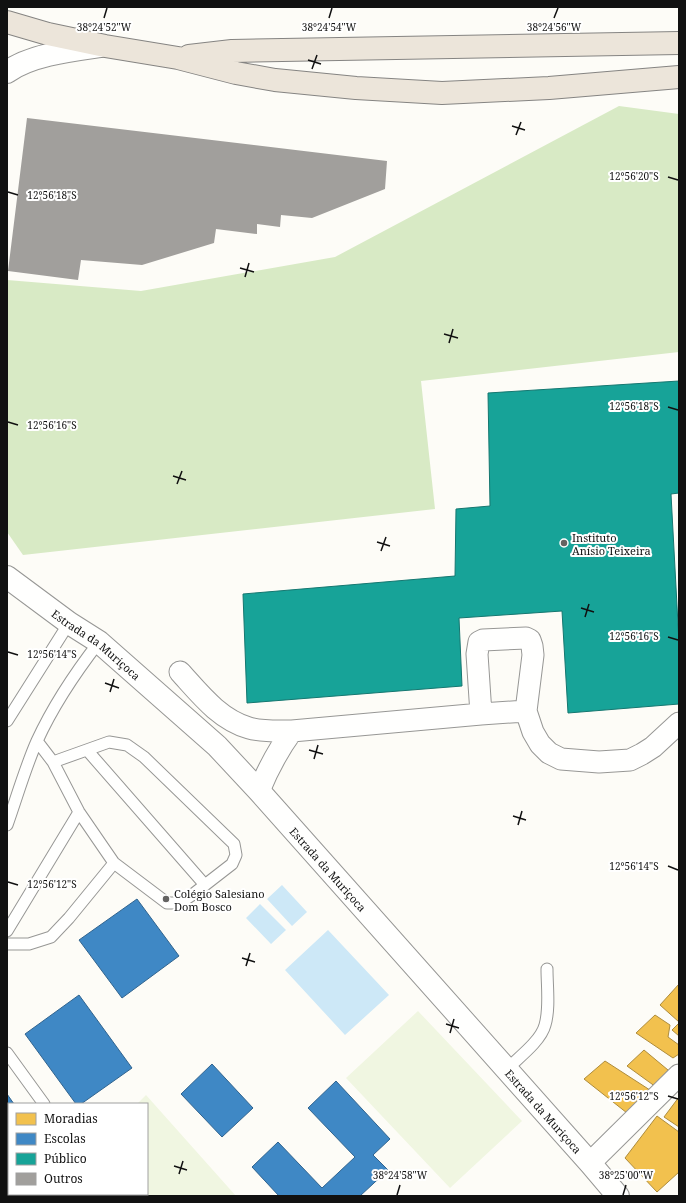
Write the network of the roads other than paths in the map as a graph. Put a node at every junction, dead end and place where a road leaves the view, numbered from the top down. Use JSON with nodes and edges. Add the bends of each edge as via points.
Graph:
{"nodes":[{"id":1,"x":7,"y":22,"type":"edge"},
{"id":2,"x":679,"y":43,"type":"edge"},
{"id":3,"x":105,"y":46,"type":"junction"},
{"id":4,"x":178,"y":58,"type":"junction"},
{"id":5,"x":7,"y":72,"type":"edge"},
{"id":6,"x":679,"y":78,"type":"edge"},
{"id":7,"x":7,"y":577,"type":"edge"},
{"id":8,"x":69,"y":623,"type":"junction"},
{"id":9,"x":99,"y":642,"type":"junction"},
{"id":10,"x":180,"y":672,"type":"dead end"},
{"id":11,"x":526,"y":711,"type":"junction"},
{"id":12,"x":480,"y":714,"type":"junction"},
{"id":13,"x":7,"y":721,"type":"edge"},
{"id":14,"x":679,"y":723,"type":"edge"},
{"id":15,"x":292,"y":731,"type":"junction"},
{"id":16,"x":37,"y":741,"type":"junction"},
{"id":17,"x":87,"y":750,"type":"junction"},
{"id":18,"x":52,"y":762,"type":"junction"},
{"id":19,"x":259,"y":791,"type":"junction"},
{"id":20,"x":78,"y":812,"type":"junction"},
{"id":21,"x":7,"y":825,"type":"edge"},
{"id":22,"x":114,"y":863,"type":"junction"},
{"id":23,"x":205,"y":885,"type":"junction"},
{"id":24,"x":7,"y":931,"type":"edge"},
{"id":25,"x":7,"y":944,"type":"edge"},
{"id":26,"x":547,"y":969,"type":"dead end"},
{"id":27,"x":7,"y":1052,"type":"edge"},
{"id":28,"x":507,"y":1069,"type":"junction"},
{"id":29,"x":679,"y":1075,"type":"edge"},
{"id":30,"x":43,"y":1103,"type":"edge"},
{"id":31,"x":590,"y":1163,"type":"junction"},
{"id":32,"x":618,"y":1196,"type":"edge"}],
"edges":[{"from":1,"to":3,"type":"highway"},
{"from":2,"to":4,"type":"highway","via":[[232,51]]},
{"from":3,"to":4,"type":"highway"},
{"from":3,"to":5,"type":"street","via":[[68,50],[45,56]]},
{"from":4,"to":6,"type":"highway","via":[[224,71],[275,80],[442,93]]},
{"from":7,"to":8,"type":"street","name":"Estrada da Muriçoca"},
{"from":8,"to":9,"type":"street","name":"Estrada da Muriçoca"},
{"from":8,"to":13,"type":"lane"},
{"from":9,"to":16,"type":"lane","via":[[58,702]]},
{"from":9,"to":19,"type":"street","name":"Estrada da Muriçoca","via":[[217,746]]},
{"from":10,"to":15,"type":"street","via":[[211,705],[229,719],[249,728]]},
{"from":11,"to":12,"type":"street"},
{"from":11,"to":12,"type":"street","via":[[533,655],[530,640],[483,640],[479,642],[478,648]]},
{"from":11,"to":14,"type":"street","via":[[540,744],[549,753],[561,759],[575,761],[630,760],[653,746]]},
{"from":12,"to":15,"type":"street"},
{"from":15,"to":19,"type":"street","via":[[267,770]]},
{"from":16,"to":18,"type":"lane"},
{"from":16,"to":21,"type":"lane"},
{"from":17,"to":18,"type":"lane"},
{"from":17,"to":23,"type":"lane"},
{"from":17,"to":23,"type":"lane","via":[[109,742],[128,745],[144,757],[234,844],[236,855],[232,864]]},
{"from":18,"to":20,"type":"lane"},
{"from":19,"to":28,"type":"street","name":"Estrada da Muriçoca"},
{"from":20,"to":22,"type":"lane"},
{"from":20,"to":24,"type":"lane"},
{"from":22,"to":23,"type":"lane","via":[[167,903],[180,903]]},
{"from":22,"to":25,"type":"lane","via":[[51,937],[29,944]]},
{"from":26,"to":28,"type":"lane","via":[[548,1004],[545,1026],[536,1040]]},
{"from":27,"to":30,"type":"lane"},
{"from":28,"to":31,"type":"street","name":"Estrada da Muriçoca"},
{"from":29,"to":31,"type":"street"},
{"from":31,"to":32,"type":"street","name":"Estrada da Muriçoca"}]}
